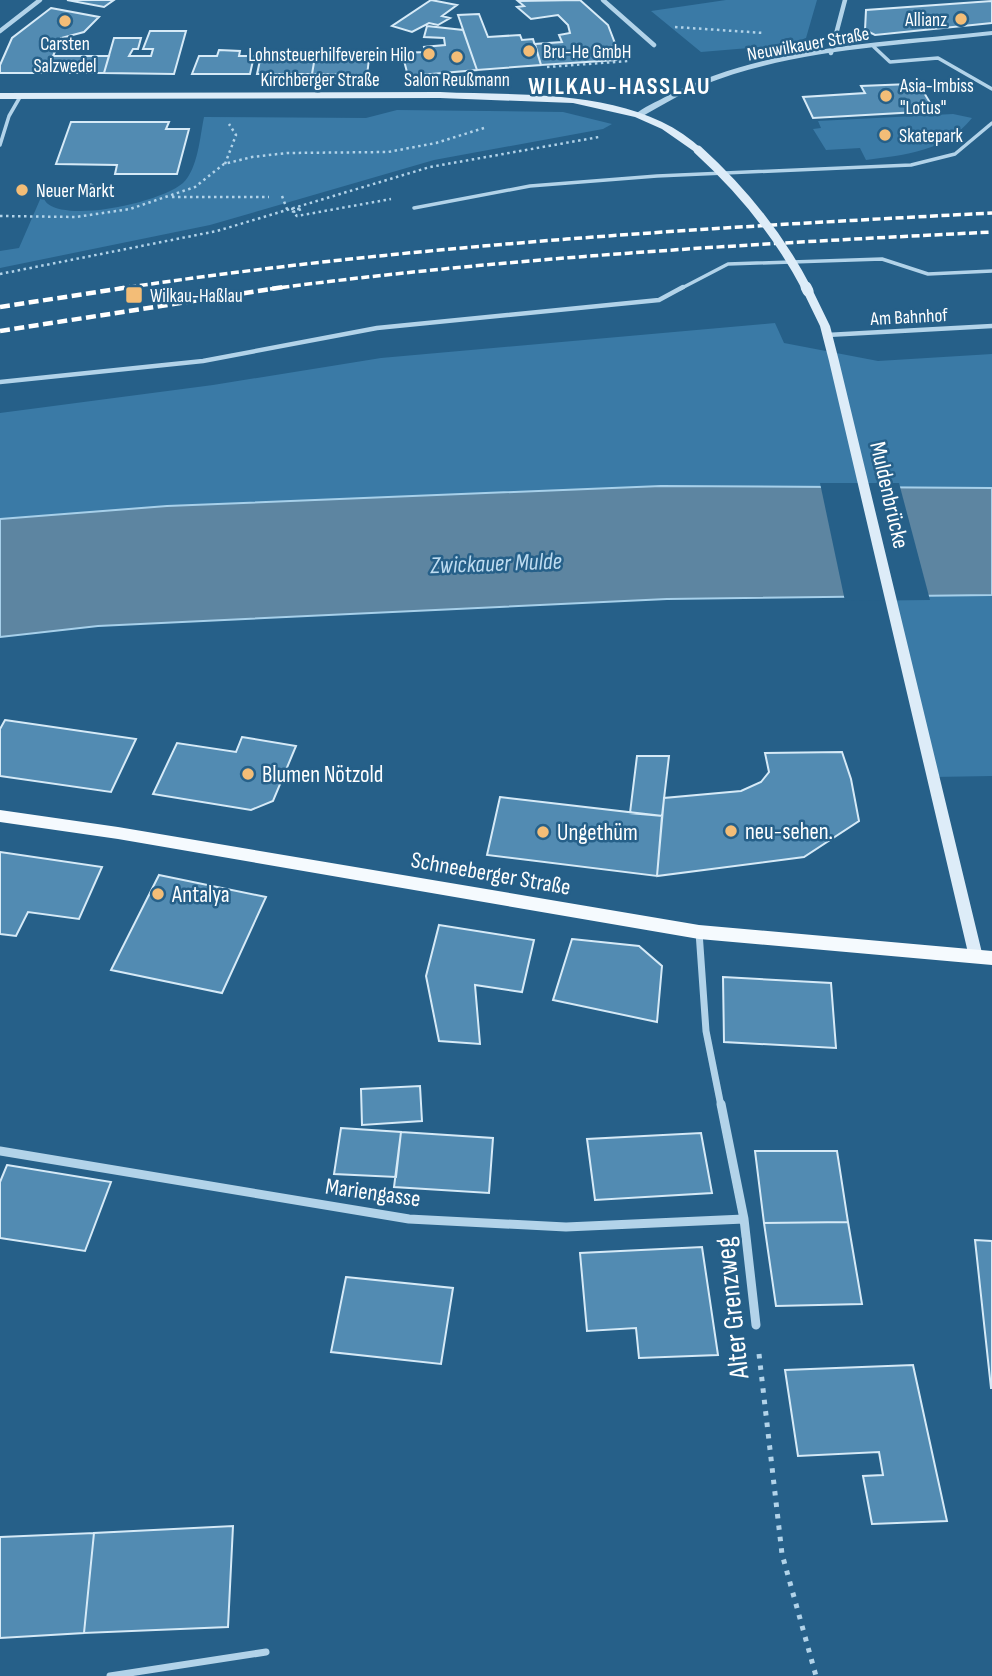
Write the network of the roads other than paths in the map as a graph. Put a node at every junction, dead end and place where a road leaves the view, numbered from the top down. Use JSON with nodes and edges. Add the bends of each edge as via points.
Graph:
{"nodes":[{"id":1,"x":40,"y":0,"type":"edge"},
{"id":2,"x":603,"y":0,"type":"edge"},
{"id":3,"x":845,"y":0,"type":"edge"},
{"id":4,"x":0,"y":31,"type":"edge"},
{"id":5,"x":992,"y":33,"type":"edge"},
{"id":6,"x":654,"y":45,"type":"dead end"},
{"id":7,"x":874,"y":47,"type":"junction"},
{"id":8,"x":831,"y":53,"type":"junction"},
{"id":9,"x":992,"y":89,"type":"edge"},
{"id":10,"x":0,"y":96,"type":"edge"},
{"id":11,"x":20,"y":97,"type":"junction"},
{"id":12,"x":638,"y":115,"type":"junction"},
{"id":13,"x":992,"y":123,"type":"edge"},
{"id":14,"x":0,"y":145,"type":"edge"},
{"id":15,"x":414,"y":208,"type":"road end"},
{"id":16,"x":992,"y":271,"type":"edge"},
{"id":17,"x":992,"y":326,"type":"edge"},
{"id":18,"x":827,"y":335,"type":"junction"},
{"id":19,"x":0,"y":382,"type":"edge"},
{"id":20,"x":0,"y":816,"type":"edge"},
{"id":21,"x":699,"y":932,"type":"junction"},
{"id":22,"x":984,"y":958,"type":"edge"},
{"id":23,"x":0,"y":1151,"type":"edge"},
{"id":24,"x":744,"y":1219,"type":"junction"},
{"id":25,"x":756,"y":1325,"type":"road end"},
{"id":26,"x":266,"y":1652,"type":"dead end"},
{"id":27,"x":110,"y":1676,"type":"edge"}],
"edges":[{"from":1,"to":4,"type":"street"},
{"from":2,"to":6,"type":"street"},
{"from":3,"to":8,"type":"street"},
{"from":5,"to":7,"type":"street","name":"Neuwilkauer Straße"},
{"from":7,"to":8,"type":"street","name":"Neuwilkauer Straße"},
{"from":7,"to":9,"type":"lane","via":[[890,62],[938,58]]},
{"from":8,"to":12,"type":"street","name":"Neuwilkauer Straße","via":[[757,66],[711,80]]},
{"from":10,"to":11,"type":"main road","name":"Kirchberger Straße"},
{"from":11,"to":12,"type":"main road","name":"Kirchberger Straße","via":[[527,97],[573,100]]},
{"from":11,"to":14,"type":"lane"},
{"from":12,"to":18,"type":"main road","name":"Muldenbrücke","bridge":true,"via":[[698,150],[734,182],[796,264]]},
{"from":13,"to":15,"type":"lane","via":[[955,155],[911,165],[530,186]]},
{"from":16,"to":19,"type":"lane","via":[[928,274],[882,259],[728,264],[659,300],[377,328],[203,361]]},
{"from":17,"to":18,"type":"lane","name":"Am Bahnhof"},
{"from":18,"to":22,"type":"main road","name":"Muldenbrücke","via":[[933,777]]},
{"from":20,"to":21,"type":"main road","name":"Schneeberger Straße"},
{"from":21,"to":22,"type":"main road","name":"Schneeberger Straße"},
{"from":21,"to":24,"type":"street","name":"Alter Grenzweg","via":[[706,1031]]},
{"from":23,"to":24,"type":"street","name":"Mariengasse","via":[[409,1219],[566,1227]]},
{"from":24,"to":25,"type":"street","name":"Alter Grenzweg"},
{"from":26,"to":27,"type":"lane"}]}
